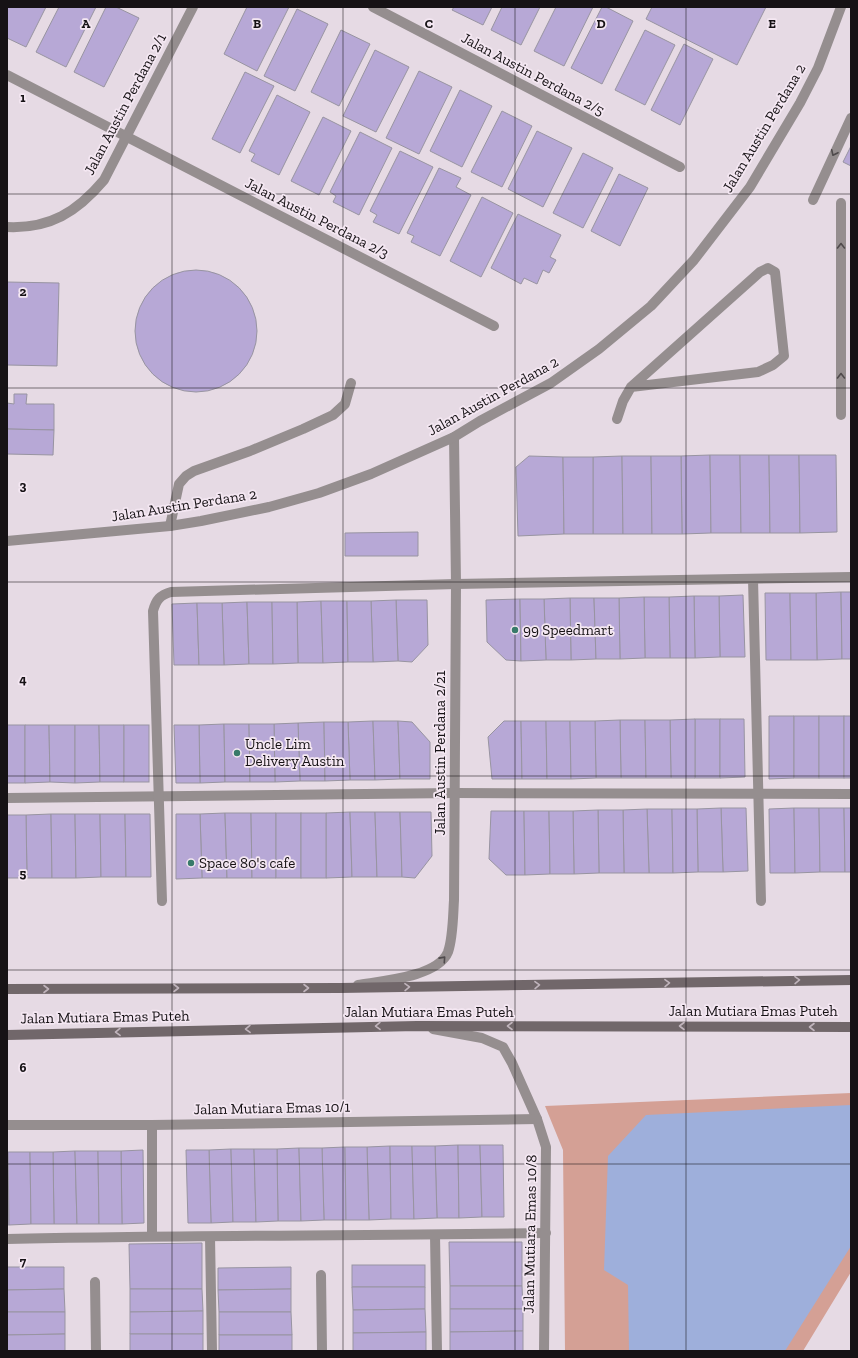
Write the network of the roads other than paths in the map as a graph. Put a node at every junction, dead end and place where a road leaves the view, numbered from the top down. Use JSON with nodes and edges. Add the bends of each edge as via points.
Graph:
{"nodes":[{"id":1,"x":193,"y":7,"type":"edge"},
{"id":2,"x":373,"y":7,"type":"edge"},
{"id":3,"x":841,"y":7,"type":"edge"},
{"id":4,"x":7,"y":75,"type":"edge"},
{"id":5,"x":851,"y":118,"type":"edge"},
{"id":6,"x":127,"y":136,"type":"junction"},
{"id":7,"x":680,"y":167,"type":"dead end"},
{"id":8,"x":813,"y":200,"type":"dead end"},
{"id":9,"x":841,"y":203,"type":"dead end"},
{"id":10,"x":7,"y":227,"type":"edge"},
{"id":11,"x":494,"y":326,"type":"dead end"},
{"id":12,"x":351,"y":383,"type":"dead end"},
{"id":13,"x":631,"y":387,"type":"junction"},
{"id":14,"x":841,"y":415,"type":"dead end"},
{"id":15,"x":617,"y":418,"type":"dead end"},
{"id":16,"x":454,"y":437,"type":"junction"},
{"id":17,"x":170,"y":526,"type":"junction"},
{"id":18,"x":7,"y":541,"type":"edge"},
{"id":19,"x":851,"y":577,"type":"edge"},
{"id":20,"x":752,"y":579,"type":"junction"},
{"id":21,"x":456,"y":584,"type":"junction"},
{"id":22,"x":455,"y":793,"type":"junction"},
{"id":23,"x":758,"y":794,"type":"junction"},
{"id":24,"x":851,"y":794,"type":"edge"},
{"id":25,"x":159,"y":796,"type":"junction"},
{"id":26,"x":7,"y":798,"type":"edge"},
{"id":27,"x":162,"y":901,"type":"dead end"},
{"id":28,"x":761,"y":901,"type":"dead end"},
{"id":29,"x":851,"y":980,"type":"edge"},
{"id":30,"x":340,"y":988,"type":"junction"},
{"id":31,"x":7,"y":989,"type":"edge"},
{"id":32,"x":417,"y":1026,"type":"junction"},
{"id":33,"x":851,"y":1027,"type":"edge"},
{"id":34,"x":7,"y":1034,"type":"edge"},
{"id":35,"x":537,"y":1119,"type":"junction"},
{"id":36,"x":7,"y":1125,"type":"edge"},
{"id":37,"x":152,"y":1125,"type":"junction"},
{"id":38,"x":546,"y":1233,"type":"junction"},
{"id":39,"x":435,"y":1235,"type":"junction"},
{"id":40,"x":152,"y":1236,"type":"junction"},
{"id":41,"x":210,"y":1237,"type":"junction"},
{"id":42,"x":7,"y":1239,"type":"edge"},
{"id":43,"x":321,"y":1275,"type":"dead end"},
{"id":44,"x":95,"y":1282,"type":"dead end"},
{"id":45,"x":96,"y":1351,"type":"edge"},
{"id":46,"x":212,"y":1351,"type":"edge"},
{"id":47,"x":322,"y":1351,"type":"edge"},
{"id":48,"x":437,"y":1351,"type":"edge"},
{"id":49,"x":544,"y":1351,"type":"edge"}],
"edges":[{"from":1,"to":6,"type":"street","name":"Jalan Austin Perdana 2/1"},
{"from":2,"to":7,"type":"street","name":"Jalan Austin Perdana 2/5"},
{"from":3,"to":16,"type":"street","name":"Jalan Austin Perdana 2","via":[[818,68],[800,102],[750,187],[694,260],[651,306],[599,349],[551,383]]},
{"from":4,"to":6,"type":"street","name":"Jalan Austin Perdana 2/3"},
{"from":5,"to":8,"type":"street","one_way":true},
{"from":6,"to":10,"type":"street","name":"Jalan Austin Perdana 2/1","via":[[104,180],[78,207],[48,222]]},
{"from":6,"to":11,"type":"street","name":"Jalan Austin Perdana 2/3"},
{"from":14,"to":9,"type":"street","one_way":true},
{"from":12,"to":17,"type":"street","via":[[346,404],[333,415],[250,451],[194,470],[186,476],[179,484]]},
{"from":13,"to":13,"type":"street","via":[[758,372],[774,365],[784,356],[775,272],[768,268],[760,272]]},
{"from":13,"to":15,"type":"street"},
{"from":16,"to":17,"type":"street","name":"Jalan Austin Perdana 2","via":[[371,474],[319,493],[269,507]]},
{"from":16,"to":21,"type":"street","name":"Jalan Austin Perdana 2/21"},
{"from":17,"to":18,"type":"street","name":"Jalan Austin Perdana 2"},
{"from":19,"to":20,"type":"street"},
{"from":20,"to":21,"type":"street"},
{"from":20,"to":23,"type":"street"},
{"from":21,"to":22,"type":"street","name":"Jalan Austin Perdana 2/21"},
{"from":21,"to":25,"type":"street","via":[[171,592],[159,598],[154,611]]},
{"from":22,"to":23,"type":"street"},
{"from":22,"to":25,"type":"street"},
{"from":30,"to":22,"type":"street","name":"Jalan Austin Perdana 2/21","one_way":true,"via":[[408,976],[431,968],[441,962],[447,953],[454,900]]},
{"from":23,"to":24,"type":"street"},
{"from":23,"to":28,"type":"street"},
{"from":25,"to":26,"type":"street"},
{"from":25,"to":27,"type":"street"},
{"from":30,"to":29,"type":"street","name":"Jalan Mutiara Emas Puteh","one_way":true},
{"from":31,"to":30,"type":"street","name":"Jalan Mutiara Emas Puteh","one_way":true},
{"from":33,"to":32,"type":"street","name":"Jalan Mutiara Emas Puteh","one_way":true},
{"from":32,"to":34,"type":"street","name":"Jalan Mutiara Emas Puteh","one_way":true},
{"from":32,"to":35,"type":"street","name":"Jalan Mutiara Emas 10/8","via":[[482,1038],[503,1047]]},
{"from":35,"to":37,"type":"street","name":"Jalan Mutiara Emas 10/1"},
{"from":35,"to":38,"type":"street","name":"Jalan Mutiara Emas 10/8","via":[[546,1147]]},
{"from":36,"to":37,"type":"street","name":"Jalan Mutiara Emas 10/1"},
{"from":37,"to":40,"type":"street"},
{"from":38,"to":39,"type":"street"},
{"from":38,"to":49,"type":"street","name":"Jalan Mutiara Emas 10/8"},
{"from":39,"to":41,"type":"street"},
{"from":39,"to":48,"type":"street"},
{"from":40,"to":41,"type":"street"},
{"from":40,"to":42,"type":"street"},
{"from":41,"to":46,"type":"street"},
{"from":43,"to":47,"type":"street"},
{"from":44,"to":45,"type":"street"}]}
